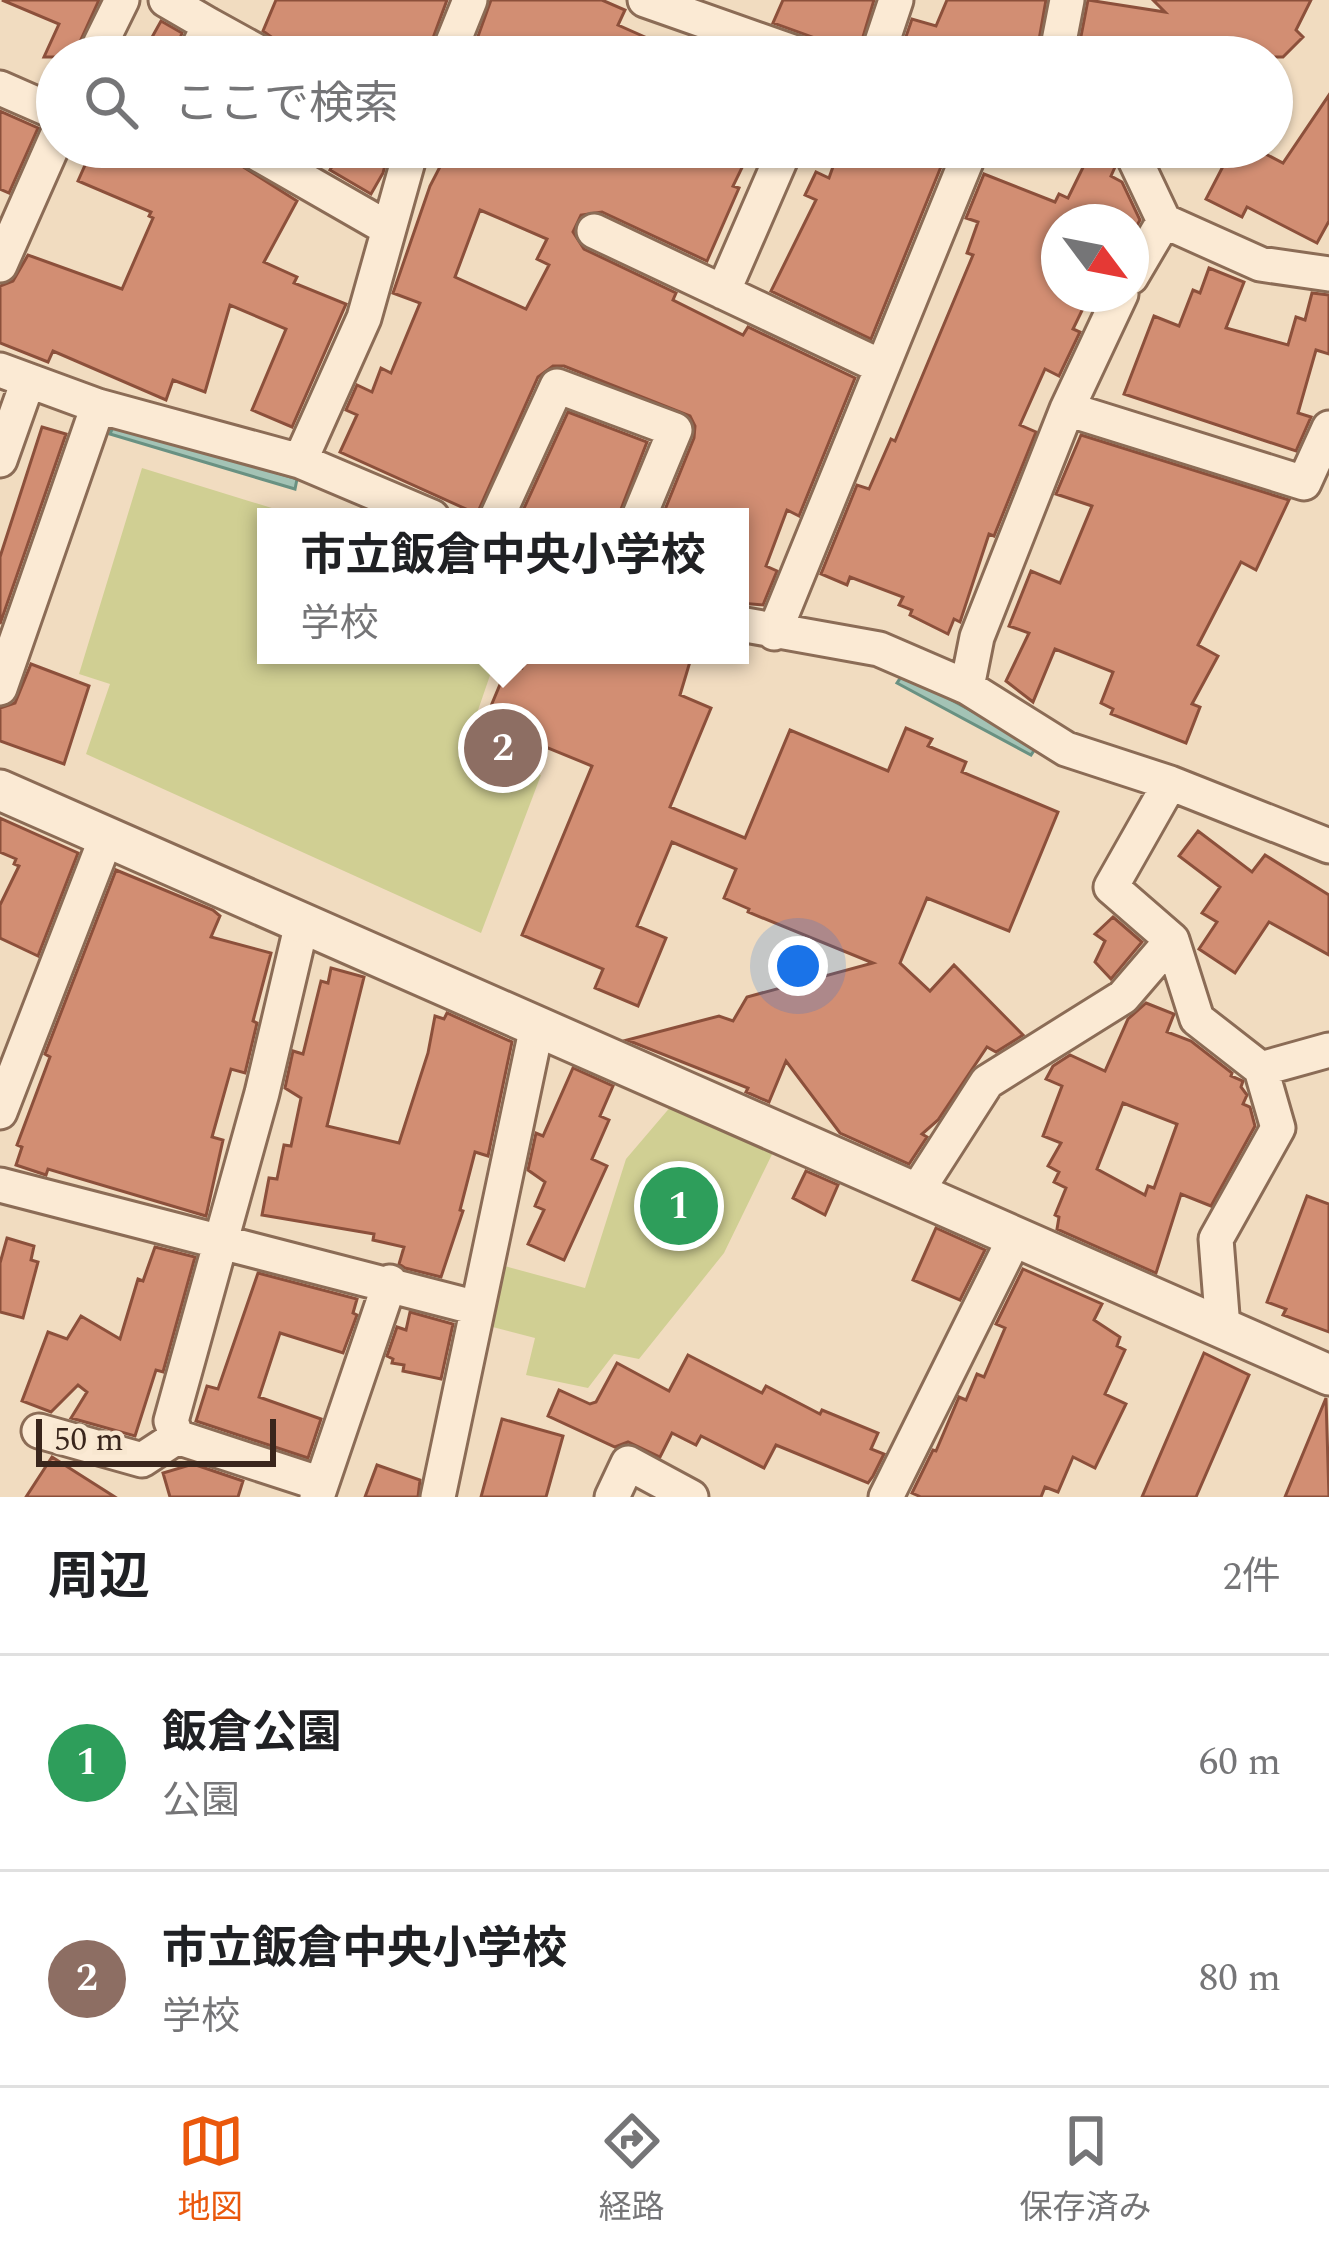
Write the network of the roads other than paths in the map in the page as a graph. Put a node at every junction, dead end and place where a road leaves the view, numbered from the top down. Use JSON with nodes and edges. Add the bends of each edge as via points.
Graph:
{"nodes":[{"id":1,"x":122,"y":0,"type":"edge"},
{"id":2,"x":166,"y":0,"type":"edge"},
{"id":3,"x":470,"y":0,"type":"edge"},
{"id":4,"x":645,"y":0,"type":"edge"},
{"id":5,"x":896,"y":0,"type":"edge"},
{"id":6,"x":1067,"y":0,"type":"edge"},
{"id":7,"x":209,"y":25,"type":"junction"},
{"id":8,"x":104,"y":36,"type":"edge"},
{"id":9,"x":204,"y":36,"type":"edge"},
{"id":10,"x":229,"y":36,"type":"edge"},
{"id":11,"x":455,"y":36,"type":"edge"},
{"id":12,"x":747,"y":36,"type":"edge"},
{"id":13,"x":884,"y":36,"type":"edge"},
{"id":14,"x":1060,"y":36,"type":"edge"},
{"id":15,"x":0,"y":88,"type":"edge"},
{"id":16,"x":36,"y":104,"type":"edge"},
{"id":17,"x":43,"y":168,"type":"edge"},
{"id":18,"x":283,"y":168,"type":"edge"},
{"id":19,"x":406,"y":168,"type":"edge"},
{"id":20,"x":777,"y":168,"type":"edge"},
{"id":21,"x":963,"y":168,"type":"edge"},
{"id":22,"x":1139,"y":168,"type":"edge"},
{"id":23,"x":1164,"y":221,"type":"junction"},
{"id":24,"x":389,"y":229,"type":"junction"},
{"id":25,"x":594,"y":231,"type":"dead end"},
{"id":26,"x":1149,"y":246,"type":"edge"},
{"id":27,"x":0,"y":266,"type":"edge"},
{"id":28,"x":1329,"y":274,"type":"edge"},
{"id":29,"x":723,"y":292,"type":"junction"},
{"id":30,"x":1112,"y":312,"type":"edge"},
{"id":31,"x":882,"y":367,"type":"junction"},
{"id":32,"x":14,"y":375,"type":"edge"},
{"id":33,"x":98,"y":406,"type":"junction"},
{"id":34,"x":1067,"y":409,"type":"junction"},
{"id":35,"x":1329,"y":428,"type":"edge"},
{"id":36,"x":0,"y":460,"type":"edge"},
{"id":37,"x":300,"y":461,"type":"junction"},
{"id":38,"x":410,"y":508,"type":"edge"},
{"id":39,"x":501,"y":508,"type":"edge"},
{"id":40,"x":644,"y":508,"type":"edge"},
{"id":41,"x":749,"y":626,"type":"edge"},
{"id":42,"x":774,"y":633,"type":"junction"},
{"id":43,"x":967,"y":687,"type":"junction"},
{"id":44,"x":0,"y":688,"type":"edge"},
{"id":45,"x":1170,"y":783,"type":"junction"},
{"id":46,"x":0,"y":790,"type":"edge"},
{"id":47,"x":106,"y":838,"type":"junction"},
{"id":48,"x":1329,"y":846,"type":"edge"},
{"id":49,"x":302,"y":923,"type":"junction"},
{"id":50,"x":1172,"y":940,"type":"junction"},
{"id":51,"x":537,"y":1026,"type":"junction"},
{"id":52,"x":1329,"y":1049,"type":"edge"},
{"id":53,"x":1261,"y":1069,"type":"junction"},
{"id":54,"x":0,"y":1112,"type":"edge"},
{"id":55,"x":0,"y":1184,"type":"edge"},
{"id":56,"x":917,"y":1192,"type":"junction"},
{"id":57,"x":1016,"y":1235,"type":"junction"},
{"id":58,"x":223,"y":1240,"type":"junction"},
{"id":59,"x":390,"y":1282,"type":"junction"},
{"id":60,"x":477,"y":1307,"type":"junction"},
{"id":61,"x":1223,"y":1328,"type":"junction"},
{"id":62,"x":1329,"y":1375,"type":"edge"},
{"id":63,"x":39,"y":1431,"type":"dead end"},
{"id":64,"x":177,"y":1437,"type":"junction"},
{"id":65,"x":319,"y":1491,"type":"edge"},
{"id":66,"x":439,"y":1497,"type":"edge"},
{"id":67,"x":612,"y":1497,"type":"edge"},
{"id":68,"x":692,"y":1497,"type":"edge"},
{"id":69,"x":886,"y":1497,"type":"edge"}],
"edges":[{"from":1,"to":8,"type":"street"},
{"from":2,"to":7,"type":"street"},
{"from":3,"to":11,"type":"street"},
{"from":4,"to":12,"type":"street"},
{"from":5,"to":13,"type":"street"},
{"from":6,"to":14,"type":"street"},
{"from":7,"to":9,"type":"street"},
{"from":7,"to":10,"type":"street"},
{"from":15,"to":16,"type":"street"},
{"from":17,"to":27,"type":"street"},
{"from":18,"to":24,"type":"street"},
{"from":19,"to":24,"type":"street"},
{"from":20,"to":29,"type":"street"},
{"from":21,"to":31,"type":"street"},
{"from":22,"to":23,"type":"street"},
{"from":23,"to":26,"type":"street"},
{"from":23,"to":28,"type":"street","via":[[1260,263]]},
{"from":24,"to":37,"type":"street","via":[[364,318]]},
{"from":25,"to":29,"type":"street"},
{"from":29,"to":31,"type":"street"},
{"from":30,"to":34,"type":"street"},
{"from":31,"to":42,"type":"street"},
{"from":32,"to":33,"type":"street"},
{"from":32,"to":36,"type":"street"},
{"from":33,"to":37,"type":"street"},
{"from":33,"to":44,"type":"street"},
{"from":34,"to":35,"type":"street","via":[[1304,483]]},
{"from":34,"to":43,"type":"street","via":[[977,637]]},
{"from":37,"to":38,"type":"street"},
{"from":39,"to":40,"type":"street","via":[[557,386],[675,430]]},
{"from":41,"to":42,"type":"street"},
{"from":42,"to":43,"type":"street","via":[[879,650]]},
{"from":43,"to":45,"type":"street","via":[[1066,749]]},
{"from":45,"to":48,"type":"street"},
{"from":45,"to":50,"type":"street","via":[[1111,887]]},
{"from":46,"to":47,"type":"street"},
{"from":47,"to":49,"type":"street"},
{"from":47,"to":54,"type":"street"},
{"from":49,"to":51,"type":"street"},
{"from":49,"to":58,"type":"street"},
{"from":50,"to":53,"type":"street","via":[[1197,1019]]},
{"from":50,"to":56,"type":"street","via":[[1123,997],[987,1082]]},
{"from":51,"to":56,"type":"street"},
{"from":51,"to":60,"type":"street"},
{"from":52,"to":53,"type":"street"},
{"from":53,"to":61,"type":"street","via":[[1278,1128],[1216,1239]]},
{"from":55,"to":58,"type":"street"},
{"from":56,"to":57,"type":"street"},
{"from":57,"to":61,"type":"street"},
{"from":57,"to":69,"type":"street"},
{"from":58,"to":59,"type":"street"},
{"from":58,"to":64,"type":"street","via":[[171,1421]]},
{"from":59,"to":60,"type":"street"},
{"from":59,"to":65,"type":"street"},
{"from":60,"to":66,"type":"street"},
{"from":61,"to":62,"type":"street"},
{"from":63,"to":64,"type":"street","via":[[142,1460]]},
{"from":64,"to":65,"type":"street"},
{"from":67,"to":68,"type":"street","via":[[628,1463]]}]}
